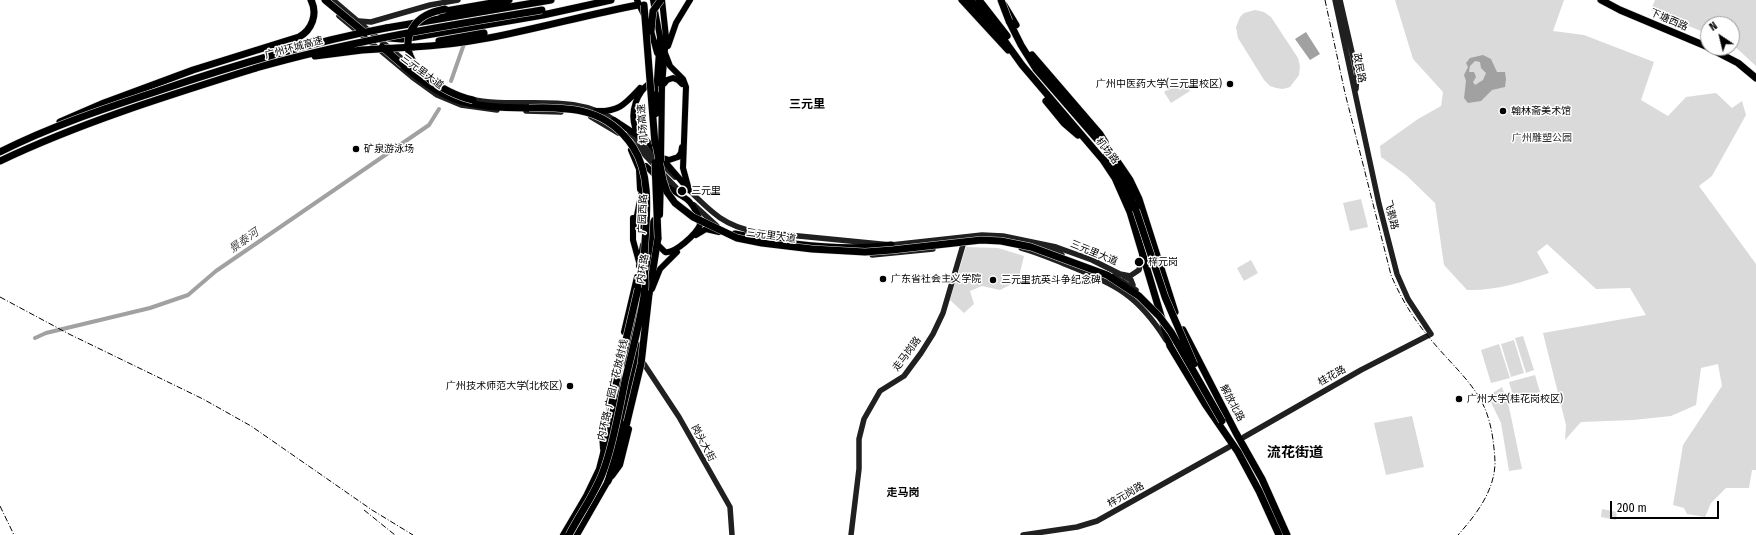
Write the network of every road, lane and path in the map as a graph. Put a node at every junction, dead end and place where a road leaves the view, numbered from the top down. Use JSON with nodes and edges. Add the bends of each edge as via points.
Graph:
{"nodes":[{"id":1,"x":311,"y":0,"type":"edge"},
{"id":2,"x":320,"y":0,"type":"edge"},
{"id":3,"x":325,"y":0,"type":"edge"},
{"id":4,"x":333,"y":0,"type":"edge"},
{"id":5,"x":458,"y":0,"type":"edge"},
{"id":6,"x":491,"y":0,"type":"edge"},
{"id":7,"x":509,"y":0,"type":"edge"},
{"id":8,"x":551,"y":0,"type":"edge"},
{"id":9,"x":605,"y":0,"type":"edge"},
{"id":10,"x":611,"y":0,"type":"edge"},
{"id":11,"x":644,"y":0,"type":"edge"},
{"id":12,"x":653,"y":0,"type":"edge"},
{"id":13,"x":661,"y":0,"type":"edge"},
{"id":14,"x":690,"y":0,"type":"edge"},
{"id":15,"x":694,"y":0,"type":"edge"},
{"id":16,"x":962,"y":0,"type":"edge"},
{"id":17,"x":970,"y":0,"type":"edge"},
{"id":18,"x":979,"y":0,"type":"edge"},
{"id":19,"x":1000,"y":0,"type":"edge"},
{"id":20,"x":1335,"y":0,"type":"edge"},
{"id":21,"x":1340,"y":0,"type":"edge"},
{"id":22,"x":1600,"y":0,"type":"edge"},
{"id":23,"x":1608,"y":0,"type":"edge"},
{"id":24,"x":637,"y":2,"type":"edge"},
{"id":25,"x":683,"y":9,"type":"junction"},
{"id":26,"x":358,"y":21,"type":"junction"},
{"id":27,"x":650,"y":27,"type":"junction"},
{"id":28,"x":386,"y":28,"type":"junction"},
{"id":29,"x":1700,"y":40,"type":"edge"},
{"id":30,"x":1700,"y":44,"type":"edge"},
{"id":31,"x":413,"y":47,"type":"junction"},
{"id":32,"x":665,"y":53,"type":"junction"},
{"id":33,"x":658,"y":54,"type":"junction"},
{"id":34,"x":1724,"y":56,"type":"edge"},
{"id":35,"x":1734,"y":56,"type":"edge"},
{"id":36,"x":1022,"y":65,"type":"junction"},
{"id":37,"x":256,"y":68,"type":"junction"},
{"id":38,"x":1036,"y":69,"type":"junction"},
{"id":39,"x":1756,"y":73,"type":"edge"},
{"id":40,"x":1756,"y":78,"type":"edge"},
{"id":41,"x":659,"y":86,"type":"junction"},
{"id":42,"x":1355,"y":93,"type":"junction"},
{"id":43,"x":1063,"y":95,"type":"junction"},
{"id":44,"x":529,"y":108,"type":"junction"},
{"id":45,"x":596,"y":111,"type":"junction"},
{"id":46,"x":653,"y":113,"type":"junction"},
{"id":47,"x":614,"y":120,"type":"junction"},
{"id":48,"x":622,"y":136,"type":"junction"},
{"id":49,"x":1095,"y":137,"type":"junction"},
{"id":50,"x":645,"y":140,"type":"junction"},
{"id":51,"x":655,"y":140,"type":"junction"},
{"id":52,"x":10,"y":147,"type":"junction"},
{"id":53,"x":1109,"y":150,"type":"junction"},
{"id":54,"x":0,"y":152,"type":"edge"},
{"id":55,"x":660,"y":156,"type":"junction"},
{"id":56,"x":0,"y":161,"type":"edge"},
{"id":57,"x":689,"y":190,"type":"junction"},
{"id":58,"x":687,"y":199,"type":"junction"},
{"id":59,"x":657,"y":220,"type":"junction"},
{"id":60,"x":703,"y":222,"type":"junction"},
{"id":61,"x":731,"y":238,"type":"junction"},
{"id":62,"x":645,"y":241,"type":"junction"},
{"id":63,"x":1033,"y":243,"type":"junction"},
{"id":64,"x":891,"y":245,"type":"junction"},
{"id":65,"x":963,"y":245,"type":"junction"},
{"id":66,"x":658,"y":246,"type":"junction"},
{"id":67,"x":1142,"y":249,"type":"junction"},
{"id":68,"x":639,"y":263,"type":"junction"},
{"id":69,"x":1120,"y":274,"type":"junction"},
{"id":70,"x":1163,"y":278,"type":"junction"},
{"id":71,"x":1151,"y":281,"type":"junction"},
{"id":72,"x":1121,"y":290,"type":"junction"},
{"id":73,"x":650,"y":292,"type":"junction"},
{"id":74,"x":639,"y":305,"type":"junction"},
{"id":75,"x":648,"y":308,"type":"junction"},
{"id":76,"x":627,"y":318,"type":"junction"},
{"id":77,"x":646,"y":320,"type":"junction"},
{"id":78,"x":1185,"y":334,"type":"junction"},
{"id":79,"x":1431,"y":334,"type":"joint"},
{"id":80,"x":631,"y":341,"type":"junction"},
{"id":81,"x":1170,"y":346,"type":"junction"},
{"id":82,"x":644,"y":364,"type":"junction"},
{"id":83,"x":642,"y":372,"type":"junction"},
{"id":84,"x":631,"y":386,"type":"junction"},
{"id":85,"x":1222,"y":421,"type":"junction"},
{"id":86,"x":1236,"y":433,"type":"junction"},
{"id":87,"x":1244,"y":437,"type":"dead end"},
{"id":88,"x":1229,"y":447,"type":"dead end"},
{"id":89,"x":604,"y":452,"type":"junction"},
{"id":90,"x":608,"y":481,"type":"junction"},
{"id":91,"x":563,"y":535,"type":"edge"},
{"id":92,"x":568,"y":535,"type":"edge"},
{"id":93,"x":575,"y":535,"type":"edge"},
{"id":94,"x":732,"y":535,"type":"edge"},
{"id":95,"x":851,"y":535,"type":"edge"},
{"id":96,"x":1023,"y":535,"type":"edge"},
{"id":97,"x":1279,"y":535,"type":"edge"},
{"id":98,"x":1286,"y":535,"type":"edge"}],
"edges":[{"from":1,"to":52,"type":"highway","bridge":true,"via":[[314,9],[313,22],[299,37],[194,70],[104,103]]},
{"from":2,"to":48,"type":"main road","name":"三元里大道","via":[[420,84],[449,101],[482,109],[578,113],[596,120]]},
{"from":3,"to":44,"type":"highway","bridge":true,"via":[[421,80],[441,93],[472,105]]},
{"from":4,"to":10,"type":"highway","bridge":true,"via":[[372,32],[402,39],[543,15]]},
{"from":4,"to":26,"type":"main road","name":"三元里大道"},
{"from":5,"to":26,"type":"main road","via":[[430,5],[371,22]]},
{"from":6,"to":44,"type":"highway","bridge":true,"via":[[425,15],[411,31],[408,42],[410,54],[424,75],[453,94],[472,100]]},
{"from":7,"to":28,"type":"highway","bridge":true,"via":[[447,11]]},
{"from":8,"to":28,"type":"highway","name":"广州环城高速","bridge":true},
{"from":9,"to":31,"type":"highway","via":[[583,13],[566,19]]},
{"from":9,"to":37,"type":"highway","name":"广州环城高速","bridge":true,"via":[[390,36]]},
{"from":11,"to":46,"type":"highway","name":"机场高速","bridge":true},
{"from":12,"to":33,"type":"main road","name":"广园西路","via":[[660,31]]},
{"from":13,"to":32,"type":"main road","name":"广园西路"},
{"from":13,"to":46,"type":"highway","bridge":true,"via":[[654,8],[651,20]]},
{"from":14,"to":25,"type":"main road"},
{"from":15,"to":25,"type":"main road"},
{"from":16,"to":36,"type":"highway"},
{"from":17,"to":36,"type":"highway","via":[[1003,37]]},
{"from":18,"to":38,"type":"highway","via":[[1018,51]]},
{"from":19,"to":38,"type":"highway","name":"机场路","bridge":true},
{"from":19,"to":43,"type":"highway","via":[[1034,57]]},
{"from":20,"to":42,"type":"main road","name":"政民路"},
{"from":21,"to":42,"type":"main road","name":"政民路","via":[[1357,78]]},
{"from":22,"to":30,"type":"highway","name":"下塘西路"},
{"from":23,"to":29,"type":"highway","name":"下塘西路"},
{"from":24,"to":27,"type":"main road"},
{"from":24,"to":31,"type":"highway","via":[[552,25],[461,42]]},
{"from":25,"to":32,"type":"main road"},
{"from":26,"to":45,"type":"main road","name":"三元里大道","via":[[418,73],[454,95],[500,103],[569,104]]},
{"from":27,"to":33,"type":"main road"},
{"from":27,"to":45,"type":"main road","via":[[648,78],[619,108]]},
{"from":28,"to":52,"type":"highway","name":"广州环城高速","bridge":true,"via":[[303,45],[231,66],[84,117]]},
{"from":31,"to":37,"type":"highway","bridge":true,"via":[[356,50]]},
{"from":32,"to":41,"type":"main road","name":"广园西路"},
{"from":32,"to":57,"type":"main road","via":[[670,66],[683,79],[686,87],[684,168]]},
{"from":33,"to":41,"type":"main road","name":"广园西路"},
{"from":34,"to":40,"type":"highway","name":"下塘西路","via":[[1738,63]]},
{"from":35,"to":39,"type":"highway"},
{"from":36,"to":67,"type":"highway","name":"机场路","via":[[1040,86],[1046,100],[1064,124],[1084,139],[1106,164],[1118,184]]},
{"from":37,"to":56,"type":"highway","name":"广州环城高速","via":[[109,117]]},
{"from":38,"to":43,"type":"highway","name":"机场路"},
{"from":41,"to":50,"type":"main road","via":[[650,82],[642,90],[633,116],[635,127]]},
{"from":41,"to":55,"type":"main road","via":[[670,78],[678,80],[682,85],[683,100],[681,153],[678,158],[672,160]]},
{"from":41,"to":59,"type":"main road","name":"广园西路","bridge":true},
{"from":41,"to":59,"type":"main road","name":"广园西路","bridge":true,"via":[[656,94]]},
{"from":42,"to":79,"type":"main road","name":"飞鹅路","via":[[1397,274],[1408,299]]},
{"from":43,"to":49,"type":"highway","name":"机场路"},
{"from":43,"to":53,"type":"highway","via":[[1100,134]]},
{"from":44,"to":62,"type":"highway","bridge":true,"via":[[566,108],[588,112],[604,119],[623,134],[636,152],[644,173]]},
{"from":45,"to":47,"type":"main road","name":"三元里大道"},
{"from":46,"to":51,"type":"highway","name":"机场高速","bridge":true},
{"from":47,"to":50,"type":"main road"},
{"from":47,"to":57,"type":"main road","name":"三元里大道"},
{"from":48,"to":58,"type":"main road","name":"三元里大道","via":[[645,155]]},
{"from":48,"to":68,"type":"main road","via":[[633,155],[640,178],[632,225],[634,247]]},
{"from":49,"to":53,"type":"highway","name":"机场路"},
{"from":49,"to":85,"type":"highway","bridge":true,"via":[[1120,175],[1136,210],[1171,312]]},
{"from":50,"to":55,"type":"main road"},
{"from":51,"to":60,"type":"highway","bridge":true,"via":[[661,174],[669,195],[685,212]]},
{"from":51,"to":66,"type":"highway","name":"机场高速","bridge":true},
{"from":52,"to":54,"type":"highway","name":"广州环城高速","bridge":true},
{"from":53,"to":70,"type":"highway","name":"机场路","via":[[1121,164],[1133,186]]},
{"from":55,"to":57,"type":"main road","via":[[678,174]]},
{"from":57,"to":64,"type":"main road","name":"三元里大道","via":[[715,215],[741,229]]},
{"from":58,"to":59,"type":"main road","via":[[671,190],[647,166],[643,166],[643,191],[637,225],[642,226]]},
{"from":58,"to":61,"type":"main road","name":"三元里大道"},
{"from":58,"to":66,"type":"main road","via":[[699,219],[699,227],[672,252],[665,252]]},
{"from":59,"to":66,"type":"main road","name":"广园西路"},
{"from":59,"to":68,"type":"main road","via":[[644,239]]},
{"from":59,"to":74,"type":"main road","name":"广园西路"},
{"from":60,"to":64,"type":"highway","bridge":true,"via":[[727,232],[749,237],[843,247]]},
{"from":60,"to":85,"type":"highway","bridge":true,"via":[[731,236],[750,241],[837,251],[883,251],[1001,240],[1026,245],[1092,269],[1129,288],[1159,316],[1174,337]]},
{"from":61,"to":65,"type":"main road","name":"三元里大道","via":[[768,246],[859,255]]},
{"from":61,"to":73,"type":"main road","via":[[711,230],[700,232],[663,266]]},
{"from":62,"to":89,"type":"highway","bridge":true,"via":[[638,289],[606,427]]},
{"from":62,"to":92,"type":"highway","name":"内环路-广园广花放射线","bridge":true,"via":[[644,293],[608,455],[596,487]]},
{"from":63,"to":64,"type":"main road","name":"三元里大道","via":[[988,235]]},
{"from":63,"to":69,"type":"main road","name":"三元里大道","via":[[1056,247]]},
{"from":63,"to":86,"type":"main road","bridge":true,"via":[[1101,270],[1128,284],[1156,309],[1169,324],[1216,407]]},
{"from":65,"to":72,"type":"main road","name":"三元里大道","via":[[1000,244],[1023,248],[1101,279]]},
{"from":65,"to":95,"type":"main road","name":"走马岗路","via":[[943,313],[933,334],[904,376],[880,391],[864,418],[859,439],[859,473]]},
{"from":66,"to":73,"type":"highway","name":"内环路"},
{"from":67,"to":69,"type":"main road","name":"三元里大道","via":[[1139,270],[1130,276]]},
{"from":67,"to":71,"type":"highway","name":"机场路"},
{"from":68,"to":76,"type":"main road"},
{"from":69,"to":72,"type":"main road","via":[[1131,280],[1134,285],[1128,292]]},
{"from":70,"to":71,"type":"highway","via":[[1157,284]]},
{"from":70,"to":78,"type":"highway","name":"解放北路"},
{"from":71,"to":81,"type":"highway","name":"机场路"},
{"from":72,"to":81,"type":"main road","name":"三元里大道","via":[[1145,310]]},
{"from":73,"to":75,"type":"main road"},
{"from":73,"to":90,"type":"highway","bridge":true,"via":[[641,364],[618,458]]},
{"from":73,"to":93,"type":"highway","name":"内环路-广园广花放射线","bridge":true,"via":[[610,466]]},
{"from":74,"to":75,"type":"main road","via":[[646,305]]},
{"from":74,"to":80,"type":"main road","name":"广园西路"},
{"from":75,"to":77,"type":"main road"},
{"from":76,"to":80,"type":"main road"},
{"from":76,"to":89,"type":"main road","via":[[602,428]]},
{"from":77,"to":82,"type":"main road"},
{"from":77,"to":84,"type":"main road"},
{"from":78,"to":81,"type":"highway","via":[[1177,335]]},
{"from":78,"to":86,"type":"highway","name":"解放北路"},
{"from":79,"to":87,"type":"main road","name":"桂花路","via":[[1361,370]]},
{"from":80,"to":89,"type":"main road","name":"广园西路"},
{"from":81,"to":97,"type":"highway","name":"解放北路","via":[[1238,452]]},
{"from":82,"to":83,"type":"main road"},
{"from":82,"to":94,"type":"main road","name":"岗头大街","via":[[679,417],[730,507]]},
{"from":83,"to":84,"type":"main road"},
{"from":83,"to":90,"type":"main road","via":[[622,459]]},
{"from":84,"to":90,"type":"main road"},
{"from":85,"to":98,"type":"highway","via":[[1250,466]]},
{"from":86,"to":98,"type":"highway","name":"解放北路","via":[[1262,479]]},
{"from":88,"to":96,"type":"main road","name":"梓元岗路","via":[[1097,521]]},
{"from":89,"to":91,"type":"main road","name":"广园西路","via":[[594,481]]},
{"from":90,"to":93,"type":"main road"}]}
